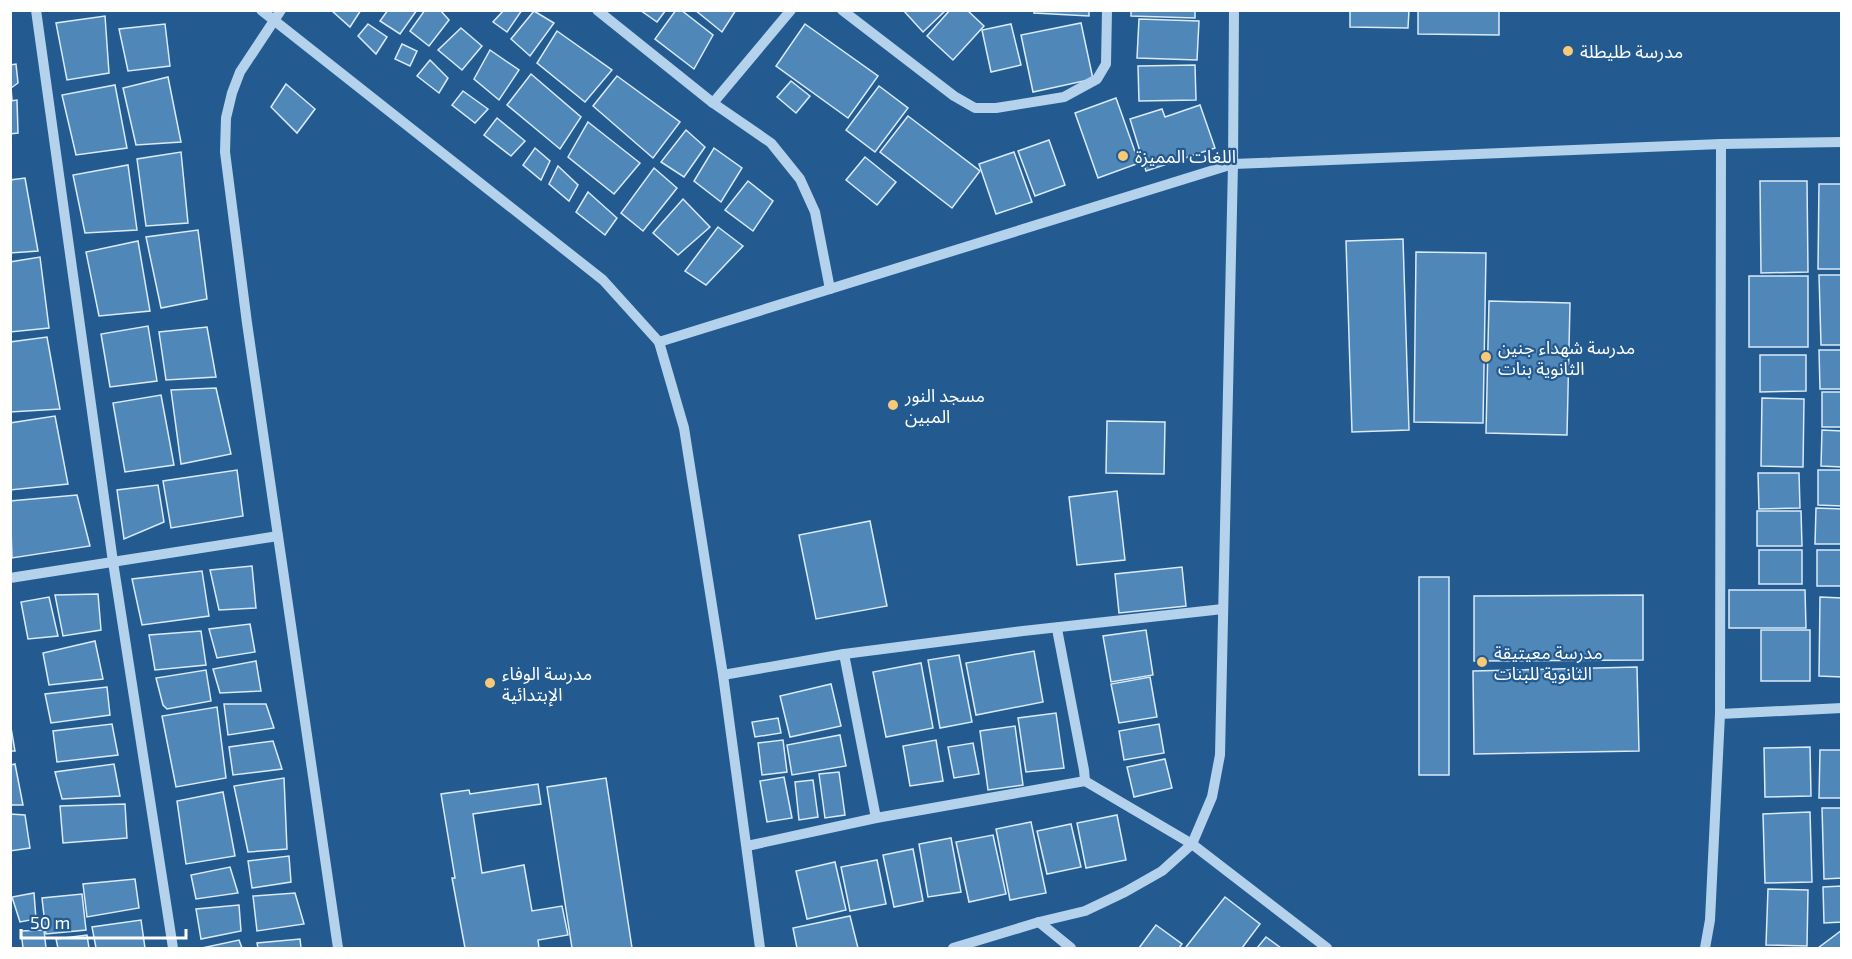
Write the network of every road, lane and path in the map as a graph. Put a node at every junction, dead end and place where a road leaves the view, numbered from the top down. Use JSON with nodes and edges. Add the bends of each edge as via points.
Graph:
{"nodes":[{"id":1,"x":36,"y":10,"type":"edge"},
{"id":2,"x":261,"y":10,"type":"edge"},
{"id":3,"x":281,"y":10,"type":"edge"},
{"id":4,"x":597,"y":10,"type":"edge"},
{"id":5,"x":791,"y":10,"type":"edge"},
{"id":6,"x":842,"y":10,"type":"edge"},
{"id":7,"x":1107,"y":10,"type":"edge"},
{"id":8,"x":1234,"y":10,"type":"edge"},
{"id":9,"x":273,"y":20,"type":"junction"},
{"id":10,"x":713,"y":103,"type":"junction"},
{"id":11,"x":1842,"y":142,"type":"edge"},
{"id":12,"x":1721,"y":144,"type":"junction"},
{"id":13,"x":1233,"y":164,"type":"junction"},
{"id":14,"x":830,"y":289,"type":"junction"},
{"id":15,"x":659,"y":342,"type":"junction"},
{"id":16,"x":278,"y":536,"type":"junction"},
{"id":17,"x":112,"y":562,"type":"junction"},
{"id":18,"x":10,"y":578,"type":"edge"},
{"id":19,"x":1223,"y":609,"type":"junction"},
{"id":20,"x":1057,"y":628,"type":"junction"},
{"id":21,"x":844,"y":654,"type":"junction"},
{"id":22,"x":723,"y":675,"type":"junction"},
{"id":23,"x":1842,"y":708,"type":"edge"},
{"id":24,"x":1720,"y":714,"type":"junction"},
{"id":25,"x":1085,"y":781,"type":"junction"},
{"id":26,"x":876,"y":818,"type":"junction"},
{"id":27,"x":1192,"y":844,"type":"junction"},
{"id":28,"x":747,"y":846,"type":"junction"},
{"id":29,"x":1039,"y":922,"type":"junction"},
{"id":30,"x":173,"y":948,"type":"edge"},
{"id":31,"x":338,"y":948,"type":"edge"},
{"id":32,"x":760,"y":948,"type":"edge"},
{"id":33,"x":953,"y":948,"type":"edge"},
{"id":34,"x":1071,"y":948,"type":"edge"},
{"id":35,"x":1327,"y":948,"type":"edge"},
{"id":36,"x":1705,"y":948,"type":"edge"}],
"edges":[{"from":1,"to":17,"type":"street"},
{"from":2,"to":9,"type":"street"},
{"from":3,"to":9,"type":"street"},
{"from":4,"to":10,"type":"street"},
{"from":5,"to":10,"type":"street"},
{"from":6,"to":7,"type":"street","via":[[954,96],[975,108],[996,108],[1064,97],[1096,79],[1106,64]]},
{"from":8,"to":13,"type":"street"},
{"from":9,"to":15,"type":"street","via":[[603,280]]},
{"from":9,"to":16,"type":"street","via":[[240,72],[232,93],[226,118],[225,152]]},
{"from":10,"to":14,"type":"street","via":[[771,143],[800,179],[815,212]]},
{"from":11,"to":12,"type":"street"},
{"from":12,"to":13,"type":"street"},
{"from":12,"to":24,"type":"street"},
{"from":13,"to":14,"type":"street"},
{"from":13,"to":19,"type":"street"},
{"from":14,"to":15,"type":"street"},
{"from":15,"to":22,"type":"street","via":[[684,428]]},
{"from":16,"to":17,"type":"street"},
{"from":16,"to":31,"type":"street"},
{"from":17,"to":18,"type":"street"},
{"from":17,"to":30,"type":"street"},
{"from":19,"to":20,"type":"street"},
{"from":19,"to":27,"type":"street","via":[[1220,755],[1212,797]]},
{"from":20,"to":21,"type":"street"},
{"from":20,"to":25,"type":"street"},
{"from":21,"to":22,"type":"street"},
{"from":21,"to":26,"type":"street"},
{"from":22,"to":28,"type":"street"},
{"from":23,"to":24,"type":"street"},
{"from":24,"to":36,"type":"street","via":[[1710,921]]},
{"from":25,"to":26,"type":"street"},
{"from":25,"to":27,"type":"street"},
{"from":26,"to":28,"type":"street"},
{"from":27,"to":29,"type":"street","via":[[1162,871],[1125,892],[1085,911]]},
{"from":27,"to":35,"type":"street"},
{"from":28,"to":32,"type":"street"},
{"from":29,"to":33,"type":"street"},
{"from":29,"to":34,"type":"street"}]}
